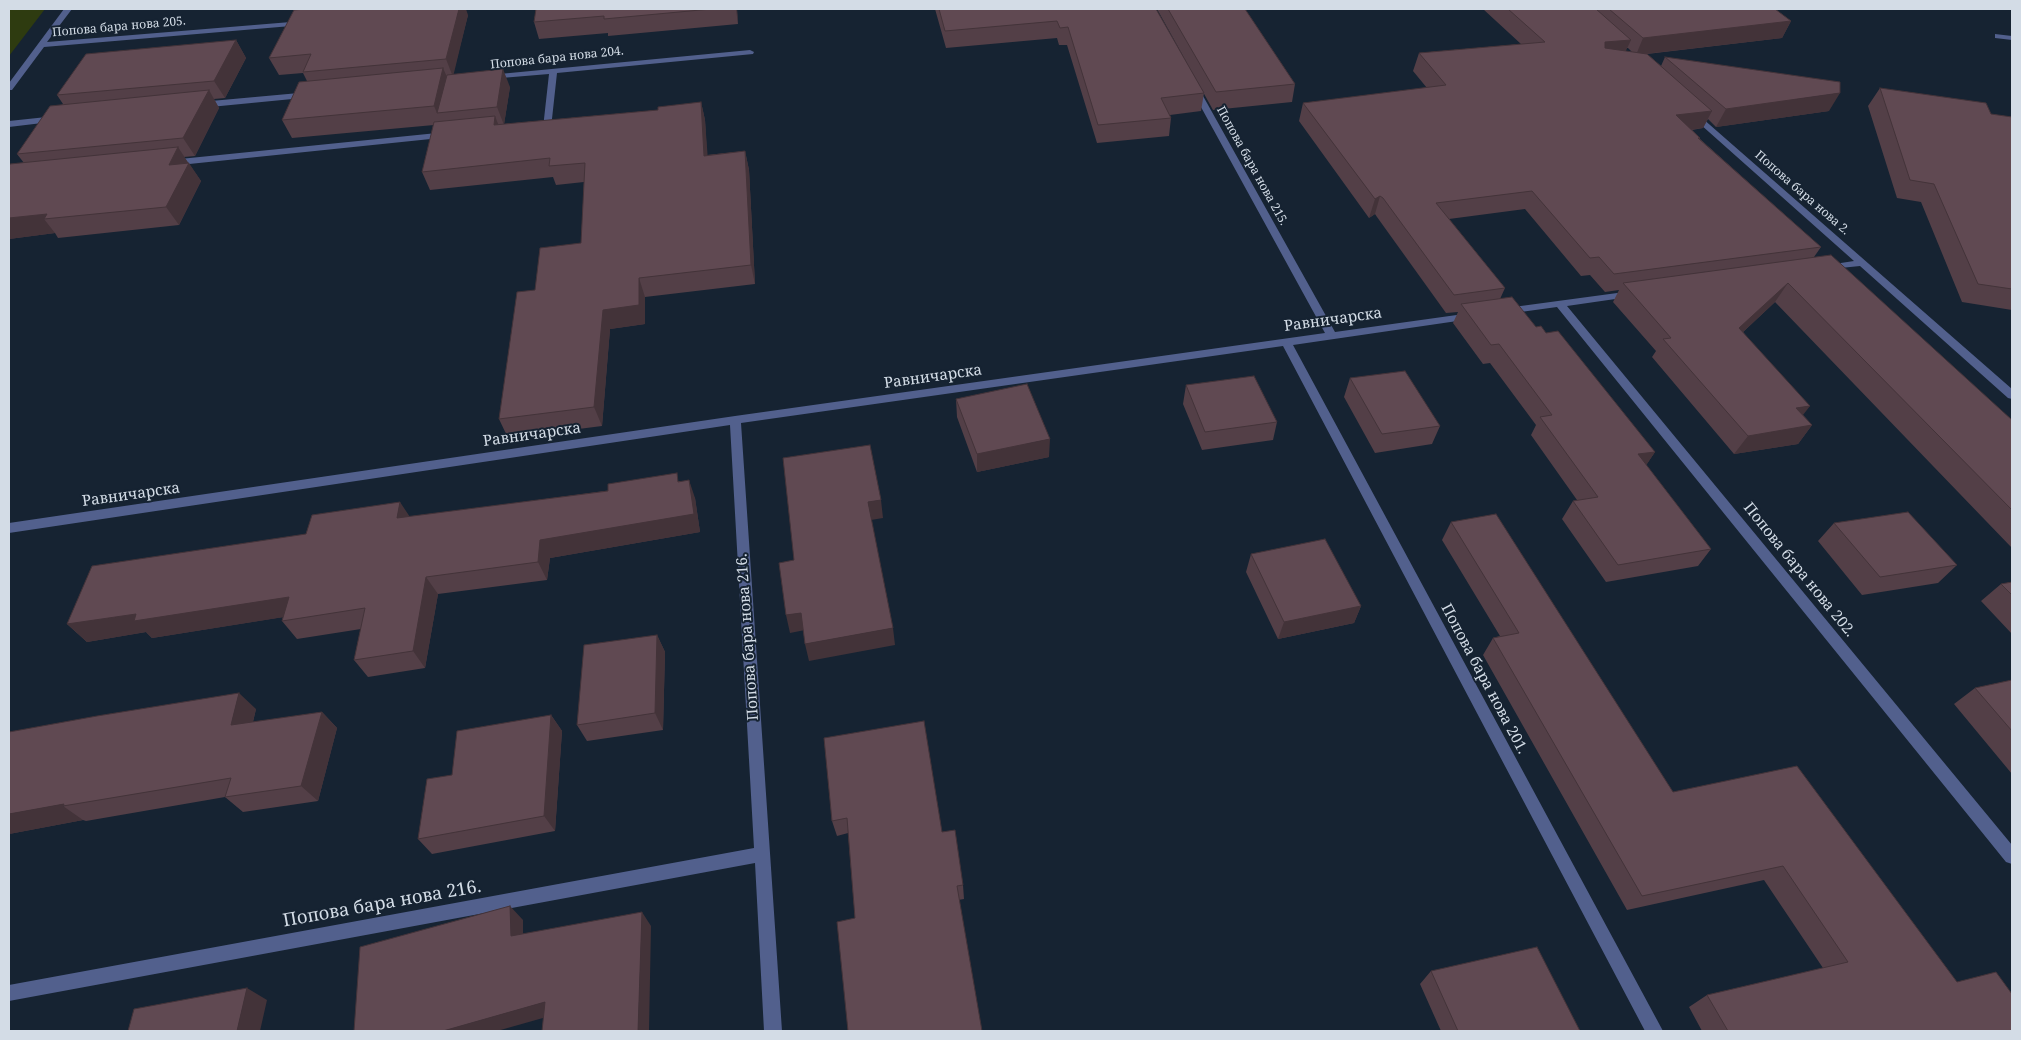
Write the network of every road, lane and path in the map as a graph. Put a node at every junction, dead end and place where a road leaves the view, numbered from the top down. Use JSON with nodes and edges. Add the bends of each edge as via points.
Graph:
{"nodes":[{"id":1,"x":68,"y":9,"type":"edge"},
{"id":2,"x":309,"y":22,"type":"edge"},
{"id":3,"x":1998,"y":36,"type":"dead end"},
{"id":4,"x":2012,"y":38,"type":"edge"},
{"id":5,"x":41,"y":45,"type":"junction"},
{"id":6,"x":750,"y":52,"type":"dead end"},
{"id":7,"x":553,"y":71,"type":"junction"},
{"id":8,"x":1189,"y":77,"type":"edge"},
{"id":9,"x":483,"y":78,"type":"edge"},
{"id":10,"x":9,"y":88,"type":"edge"},
{"id":11,"x":315,"y":94,"type":"edge"},
{"id":12,"x":187,"y":107,"type":"edge"},
{"id":13,"x":1687,"y":108,"type":"edge"},
{"id":14,"x":68,"y":118,"type":"edge"},
{"id":15,"x":9,"y":124,"type":"edge"},
{"id":16,"x":544,"y":126,"type":"edge"},
{"id":17,"x":459,"y":134,"type":"edge"},
{"id":18,"x":156,"y":164,"type":"edge"},
{"id":19,"x":1862,"y":263,"type":"junction"},
{"id":20,"x":1813,"y":270,"type":"edge"},
{"id":21,"x":1648,"y":292,"type":"edge"},
{"id":22,"x":1560,"y":304,"type":"junction"},
{"id":23,"x":1331,"y":334,"type":"junction"},
{"id":24,"x":1286,"y":342,"type":"junction"},
{"id":25,"x":2012,"y":395,"type":"edge"},
{"id":26,"x":735,"y":420,"type":"junction"},
{"id":27,"x":9,"y":528,"type":"edge"},
{"id":28,"x":762,"y":854,"type":"junction"},
{"id":29,"x":2012,"y":857,"type":"edge"},
{"id":30,"x":9,"y":993,"type":"edge"},
{"id":31,"x":773,"y":1031,"type":"edge"},
{"id":32,"x":1654,"y":1031,"type":"edge"}],
"edges":[{"from":1,"to":5,"type":"street"},
{"from":2,"to":5,"type":"street","name":"Попова бара нова 205."},
{"from":3,"to":4,"type":"street"},
{"from":5,"to":10,"type":"street"},
{"from":6,"to":7,"type":"street","name":"Попова бара нова 204."},
{"from":7,"to":9,"type":"street","name":"Попова бара нова 204."},
{"from":7,"to":16,"type":"street"},
{"from":8,"to":23,"type":"street","name":"Попова бара нова 215."},
{"from":11,"to":12,"type":"street"},
{"from":13,"to":19,"type":"street","name":"Попова бара нова 2."},
{"from":14,"to":15,"type":"street"},
{"from":17,"to":18,"type":"street"},
{"from":19,"to":20,"type":"street"},
{"from":19,"to":25,"type":"street","name":"Попова бара нова 2."},
{"from":21,"to":22,"type":"street","name":"Равничарска"},
{"from":22,"to":23,"type":"street","name":"Равничарска"},
{"from":22,"to":29,"type":"street","name":"Попова бара нова 202."},
{"from":23,"to":24,"type":"street","name":"Равничарска"},
{"from":24,"to":26,"type":"street","name":"Равничарска"},
{"from":24,"to":32,"type":"street","name":"Попова бара нова 201."},
{"from":26,"to":27,"type":"street","name":"Равничарска"},
{"from":26,"to":28,"type":"street","name":"Попова бара нова 216."},
{"from":28,"to":30,"type":"street","name":"Попова бара нова 216."},
{"from":28,"to":31,"type":"street","name":"Попова бара нова 216."}]}
